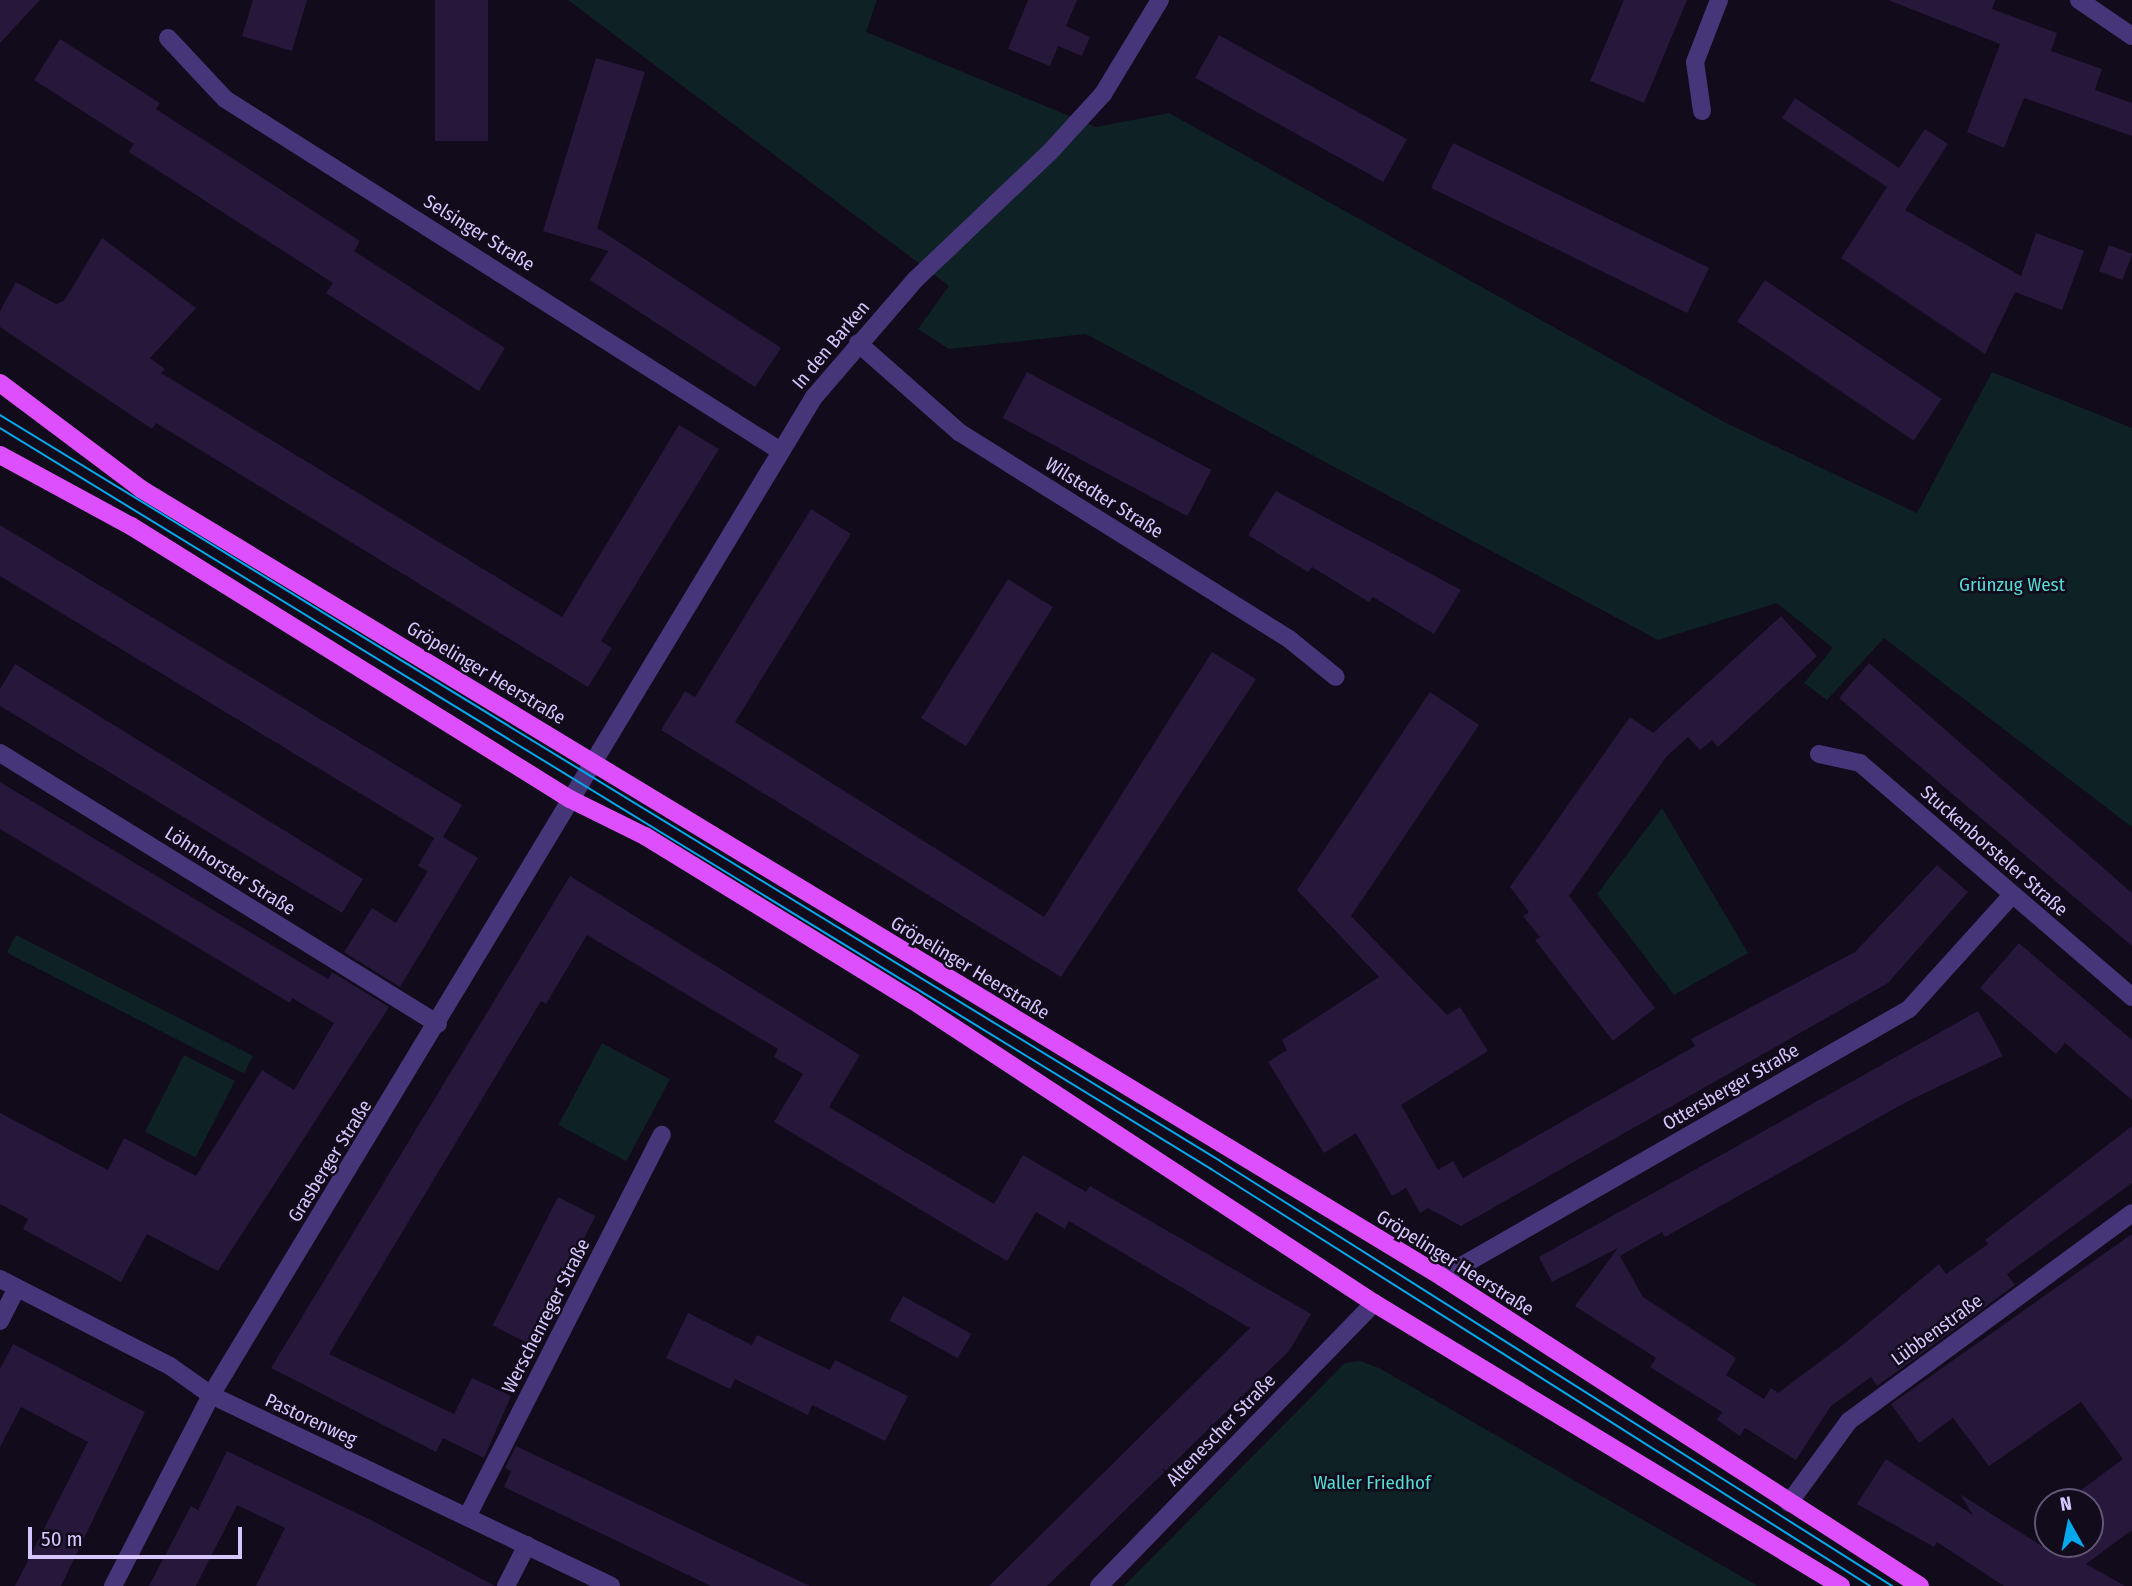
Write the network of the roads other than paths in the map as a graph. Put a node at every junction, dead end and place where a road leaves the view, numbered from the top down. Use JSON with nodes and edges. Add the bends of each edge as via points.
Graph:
{"nodes":[{"id":1,"x":1160,"y":0,"type":"edge"},
{"id":2,"x":1719,"y":0,"type":"edge"},
{"id":3,"x":2079,"y":0,"type":"edge"},
{"id":4,"x":2132,"y":36,"type":"edge"},
{"id":5,"x":168,"y":38,"type":"dead end"},
{"id":6,"x":1702,"y":111,"type":"dead end"},
{"id":7,"x":858,"y":342,"type":"junction"},
{"id":8,"x":0,"y":383,"type":"edge"},
{"id":9,"x":779,"y":450,"type":"junction"},
{"id":10,"x":0,"y":455,"type":"edge"},
{"id":11,"x":1336,"y":677,"type":"dead end"},
{"id":12,"x":0,"y":753,"type":"edge"},
{"id":13,"x":1819,"y":754,"type":"dead end"},
{"id":14,"x":591,"y":762,"type":"junction"},
{"id":15,"x":570,"y":799,"type":"junction"},
{"id":16,"x":2012,"y":895,"type":"junction"},
{"id":17,"x":2132,"y":997,"type":"edge"},
{"id":18,"x":438,"y":1024,"type":"junction"},
{"id":19,"x":662,"y":1135,"type":"dead end"},
{"id":20,"x":2132,"y":1213,"type":"edge"},
{"id":21,"x":1442,"y":1277,"type":"junction"},
{"id":22,"x":0,"y":1279,"type":"edge"},
{"id":23,"x":17,"y":1288,"type":"junction"},
{"id":24,"x":1374,"y":1303,"type":"junction"},
{"id":25,"x":0,"y":1321,"type":"edge"},
{"id":26,"x":211,"y":1395,"type":"junction"},
{"id":27,"x":1789,"y":1503,"type":"junction"},
{"id":28,"x":467,"y":1517,"type":"junction"},
{"id":29,"x":527,"y":1545,"type":"junction"},
{"id":30,"x":114,"y":1586,"type":"edge"},
{"id":31,"x":506,"y":1586,"type":"edge"},
{"id":32,"x":611,"y":1586,"type":"edge"},
{"id":33,"x":1099,"y":1586,"type":"edge"},
{"id":34,"x":1841,"y":1586,"type":"edge"},
{"id":35,"x":1920,"y":1586,"type":"edge"}],
"edges":[{"from":1,"to":7,"type":"street","name":"In den Barken","via":[[1103,94]]},
{"from":2,"to":6,"type":"street","via":[[1695,62]]},
{"from":3,"to":4,"type":"street"},
{"from":5,"to":9,"type":"street","name":"Selsinger Straße","via":[[225,99]]},
{"from":7,"to":9,"type":"street","name":"In den Barken"},
{"from":7,"to":11,"type":"street","name":"Wilstedter Straße","via":[[959,432],[1289,639]]},
{"from":8,"to":14,"type":"main road","name":"Gröpelinger Heerstraße","via":[[141,489]]},
{"from":9,"to":14,"type":"street","name":"In den Barken"},
{"from":10,"to":15,"type":"main road","via":[[131,526]]},
{"from":12,"to":18,"type":"street","name":"Löhnhorster Straße"},
{"from":13,"to":16,"type":"street","name":"Stuckenborsteler Straße","via":[[1860,762]]},
{"from":14,"to":15,"type":"street","name":"Grasberger Straße"},
{"from":14,"to":21,"type":"main road","name":"Gröpelinger Heerstraße"},
{"from":15,"to":18,"type":"street","name":"Grasberger Straße"},
{"from":15,"to":24,"type":"main road","via":[[645,836],[1032,1074],[1198,1191]]},
{"from":16,"to":17,"type":"street","name":"Stuckenborsteler Straße"},
{"from":16,"to":21,"type":"street","name":"Ottersberger Straße","via":[[1909,1009]]},
{"from":18,"to":26,"type":"street","name":"Grasberger Straße"},
{"from":19,"to":28,"type":"street","name":"Werschenreger Straße"},
{"from":20,"to":27,"type":"street","name":"Lübbenstraße","via":[[1849,1421]]},
{"from":21,"to":27,"type":"main road","name":"Gröpelinger Heerstraße"},
{"from":22,"to":23,"type":"street","name":"Pastorenweg"},
{"from":23,"to":25,"type":"street"},
{"from":23,"to":26,"type":"street","name":"Pastorenweg","via":[[170,1366]]},
{"from":24,"to":33,"type":"street","name":"Altenescher Straße"},
{"from":24,"to":34,"type":"main road"},
{"from":26,"to":28,"type":"street","name":"Pastorenweg"},
{"from":26,"to":30,"type":"street","name":"Grasberger Straße"},
{"from":27,"to":35,"type":"main road","name":"Gröpelinger Heerstraße"},
{"from":28,"to":29,"type":"street","name":"Pastorenweg"},
{"from":29,"to":31,"type":"street"},
{"from":29,"to":32,"type":"street","name":"Pastorenweg"}]}
